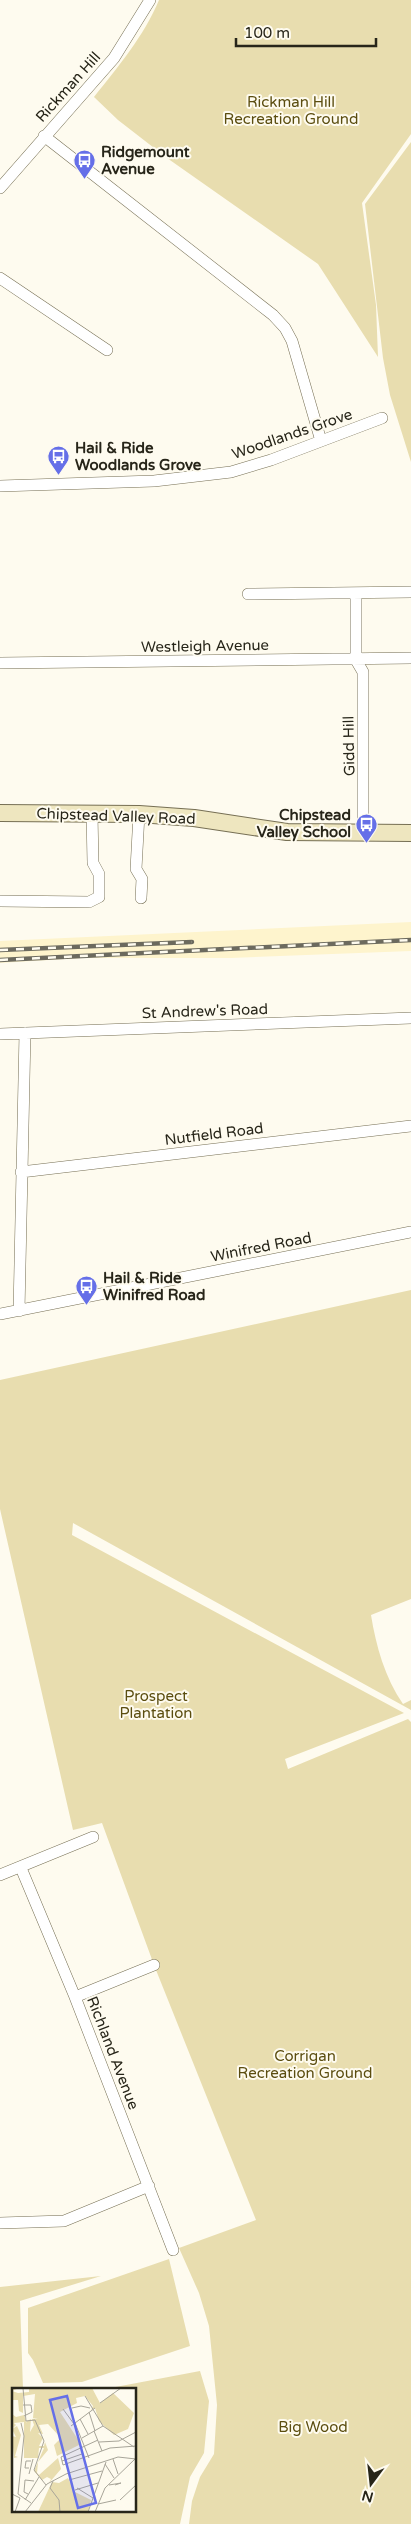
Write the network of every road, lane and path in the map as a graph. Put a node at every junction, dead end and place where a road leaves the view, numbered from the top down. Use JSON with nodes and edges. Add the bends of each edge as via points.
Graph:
{"nodes":[{"id":1,"x":150,"y":0,"type":"edge"},
{"id":2,"x":44,"y":136,"type":"junction"},
{"id":3,"x":0,"y":188,"type":"edge"},
{"id":4,"x":0,"y":278,"type":"edge"},
{"id":5,"x":107,"y":350,"type":"dead end"},
{"id":6,"x":382,"y":418,"type":"dead end"},
{"id":7,"x":321,"y":441,"type":"junction"},
{"id":8,"x":0,"y":486,"type":"edge"},
{"id":9,"x":411,"y":592,"type":"edge"},
{"id":10,"x":356,"y":593,"type":"junction"},
{"id":11,"x":248,"y":594,"type":"dead end"},
{"id":12,"x":411,"y":658,"type":"edge"},
{"id":13,"x":356,"y":660,"type":"junction"},
{"id":14,"x":0,"y":663,"type":"edge"},
{"id":15,"x":0,"y":813,"type":"edge"},
{"id":16,"x":92,"y":814,"type":"junction"},
{"id":17,"x":139,"y":814,"type":"junction"},
{"id":18,"x":411,"y":833,"type":"edge"},
{"id":19,"x":363,"y":834,"type":"junction"},
{"id":20,"x":141,"y":898,"type":"dead end"},
{"id":21,"x":0,"y":901,"type":"edge"},
{"id":22,"x":411,"y":1018,"type":"edge"},
{"id":23,"x":25,"y":1033,"type":"junction"},
{"id":24,"x":0,"y":1034,"type":"edge"},
{"id":25,"x":411,"y":1126,"type":"edge"},
{"id":26,"x":22,"y":1172,"type":"junction"},
{"id":27,"x":411,"y":1232,"type":"edge"},
{"id":28,"x":19,"y":1311,"type":"junction"},
{"id":29,"x":0,"y":1314,"type":"edge"},
{"id":30,"x":93,"y":1837,"type":"dead end"},
{"id":31,"x":21,"y":1868,"type":"junction"},
{"id":32,"x":0,"y":1874,"type":"edge"},
{"id":33,"x":154,"y":1965,"type":"dead end"},
{"id":34,"x":75,"y":1997,"type":"junction"},
{"id":35,"x":149,"y":2186,"type":"junction"},
{"id":36,"x":0,"y":2223,"type":"edge"},
{"id":37,"x":173,"y":2250,"type":"dead end"}],
"edges":[{"from":1,"to":2,"type":"street","name":"Rickman Hill","via":[[114,58]]},
{"from":2,"to":3,"type":"street","name":"Rickman Hill"},
{"from":2,"to":7,"type":"street","via":[[273,315],[285,328],[292,340]]},
{"from":4,"to":5,"type":"street"},
{"from":6,"to":7,"type":"street","name":"Woodlands Grove"},
{"from":7,"to":8,"type":"street","name":"Woodlands Grove","via":[[271,460],[202,477]]},
{"from":9,"to":10,"type":"street"},
{"from":10,"to":11,"type":"street"},
{"from":10,"to":13,"type":"street","name":"Gidd Hill"},
{"from":12,"to":13,"type":"street","name":"Westleigh Avenue"},
{"from":13,"to":14,"type":"street","name":"Westleigh Avenue"},
{"from":13,"to":19,"type":"street","name":"Gidd Hill","via":[[363,672]]},
{"from":15,"to":16,"type":"main road","name":"Chipstead Valley Road"},
{"from":16,"to":17,"type":"main road","name":"Chipstead Valley Road"},
{"from":16,"to":21,"type":"street","via":[[93,864],[100,874],[98,897],[89,902]]},
{"from":17,"to":19,"type":"main road","name":"Chipstead Valley Road","via":[[194,818],[268,831]]},
{"from":17,"to":20,"type":"street","via":[[136,868],[142,879]]},
{"from":18,"to":19,"type":"main road","name":"Chipstead Valley Road"},
{"from":22,"to":23,"type":"street","name":"St Andrew's Road"},
{"from":23,"to":24,"type":"street","name":"St Andrew's Road"},
{"from":23,"to":26,"type":"street"},
{"from":25,"to":26,"type":"street","name":"Nutfield Road"},
{"from":26,"to":28,"type":"street"},
{"from":27,"to":28,"type":"street","name":"Winifred Road"},
{"from":28,"to":29,"type":"street","name":"Winifred Road"},
{"from":30,"to":31,"type":"street"},
{"from":31,"to":32,"type":"street"},
{"from":31,"to":34,"type":"street","name":"Richland Avenue"},
{"from":33,"to":34,"type":"street"},
{"from":34,"to":35,"type":"street","name":"Richland Avenue"},
{"from":35,"to":36,"type":"street","via":[[64,2221]]},
{"from":35,"to":37,"type":"street","name":"Richland Avenue"}]}
